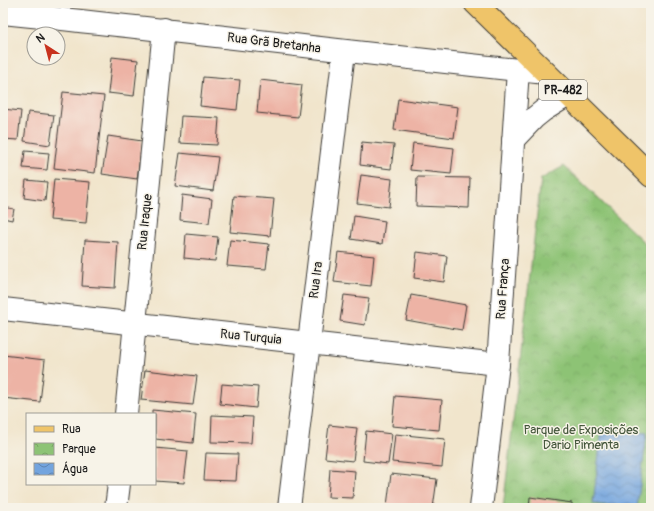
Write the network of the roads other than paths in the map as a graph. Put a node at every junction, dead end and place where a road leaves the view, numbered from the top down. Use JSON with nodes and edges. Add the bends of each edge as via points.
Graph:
{"nodes":[{"id":1,"x":475,"y":3,"type":"edge"},
{"id":2,"x":3,"y":13,"type":"edge"},
{"id":3,"x":164,"y":29,"type":"junction"},
{"id":4,"x":344,"y":52,"type":"junction"},
{"id":5,"x":518,"y":70,"type":"junction"},
{"id":6,"x":546,"y":73,"type":"junction"},
{"id":7,"x":568,"y":95,"type":"junction"},
{"id":8,"x":514,"y":140,"type":"junction"},
{"id":9,"x":651,"y":176,"type":"edge"},
{"id":10,"x":3,"y":309,"type":"edge"},
{"id":11,"x":135,"y":324,"type":"junction"},
{"id":12,"x":308,"y":343,"type":"junction"},
{"id":13,"x":498,"y":364,"type":"junction"},
{"id":14,"x":126,"y":413,"type":"edge"},
{"id":15,"x":119,"y":485,"type":"edge"},
{"id":16,"x":116,"y":508,"type":"edge"},
{"id":17,"x":288,"y":508,"type":"edge"},
{"id":18,"x":481,"y":508,"type":"edge"}],
"edges":[{"from":1,"to":6,"type":"main road","number":"PR-482"},
{"from":2,"to":3,"type":"street","name":"Rua Grã Bretanha"},
{"from":3,"to":4,"type":"street","name":"Rua Grã Bretanha"},
{"from":3,"to":11,"type":"street","name":"Rua Iraque"},
{"from":4,"to":5,"type":"street","name":"Rua Grã Bretanha"},
{"from":4,"to":12,"type":"street","name":"Rua Ira"},
{"from":5,"to":6,"type":"street","name":"Rua Grã Bretanha"},
{"from":5,"to":8,"type":"street","name":"Rua França"},
{"from":6,"to":7,"type":"main road","number":"PR-482"},
{"from":7,"to":8,"type":"street","via":[[534,118]]},
{"from":7,"to":9,"type":"main road","number":"PR-482"},
{"from":8,"to":13,"type":"street","name":"Rua França"},
{"from":10,"to":11,"type":"street","name":"Rua Turquia"},
{"from":11,"to":12,"type":"street","name":"Rua Turquia"},
{"from":11,"to":14,"type":"street","name":"Rua Iraque"},
{"from":12,"to":13,"type":"street","name":"Rua Turquia"},
{"from":12,"to":17,"type":"street","name":"Rua Ira"},
{"from":13,"to":18,"type":"street","name":"Rua França"},
{"from":15,"to":16,"type":"street"}]}
